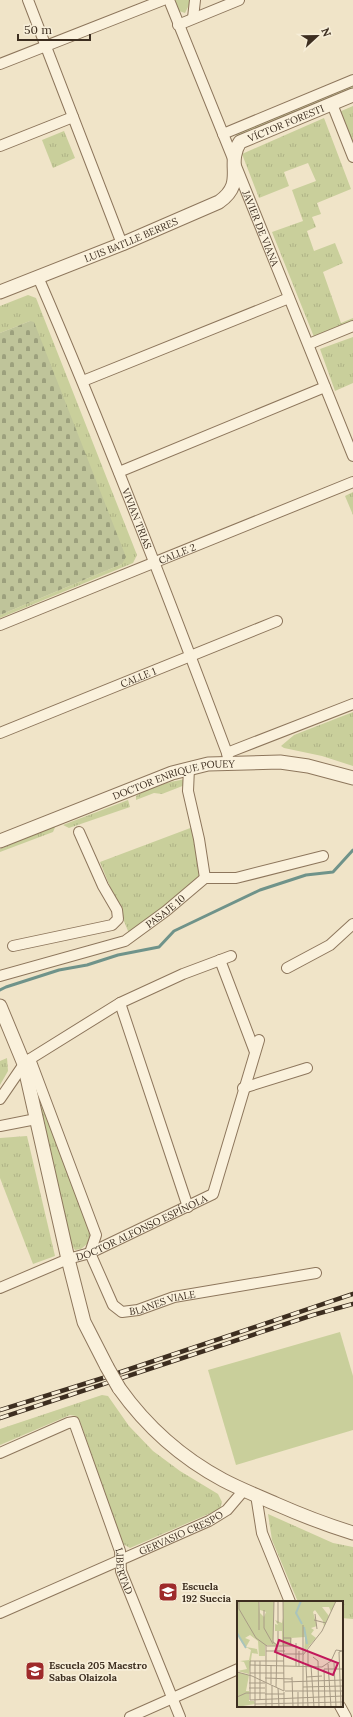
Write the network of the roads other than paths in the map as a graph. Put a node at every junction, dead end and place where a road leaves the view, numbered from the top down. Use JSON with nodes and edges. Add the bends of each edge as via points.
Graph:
{"nodes":[{"id":1,"x":28,"y":0,"type":"edge"},
{"id":2,"x":163,"y":0,"type":"edge"},
{"id":3,"x":169,"y":0,"type":"edge"},
{"id":4,"x":195,"y":0,"type":"edge"},
{"id":5,"x":239,"y":0,"type":"edge"},
{"id":6,"x":193,"y":18,"type":"junction"},
{"id":7,"x":178,"y":25,"type":"junction"},
{"id":8,"x":46,"y":46,"type":"junction"},
{"id":9,"x":0,"y":64,"type":"edge"},
{"id":10,"x":353,"y":80,"type":"edge"},
{"id":11,"x":353,"y":95,"type":"edge"},
{"id":12,"x":332,"y":104,"type":"junction"},
{"id":13,"x":73,"y":117,"type":"junction"},
{"id":14,"x":224,"y":134,"type":"junction"},
{"id":15,"x":0,"y":146,"type":"edge"},
{"id":16,"x":353,"y":157,"type":"edge"},
{"id":17,"x":234,"y":163,"type":"junction"},
{"id":18,"x":122,"y":244,"type":"junction"},
{"id":19,"x":38,"y":277,"type":"junction"},
{"id":20,"x":0,"y":292,"type":"edge"},
{"id":21,"x":289,"y":298,"type":"junction"},
{"id":22,"x":353,"y":326,"type":"edge"},
{"id":23,"x":309,"y":344,"type":"junction"},
{"id":24,"x":83,"y":381,"type":"junction"},
{"id":25,"x":325,"y":387,"type":"junction"},
{"id":26,"x":353,"y":456,"type":"edge"},
{"id":27,"x":119,"y":472,"type":"junction"},
{"id":28,"x":353,"y":482,"type":"edge"},
{"id":29,"x":154,"y":563,"type":"junction"},
{"id":30,"x":277,"y":621,"type":"dead end"},
{"id":31,"x":0,"y":625,"type":"edge"},
{"id":32,"x":191,"y":655,"type":"junction"},
{"id":33,"x":353,"y":704,"type":"edge"},
{"id":34,"x":0,"y":733,"type":"edge"},
{"id":35,"x":228,"y":758,"type":"junction"},
{"id":36,"x":189,"y":768,"type":"junction"},
{"id":37,"x":353,"y":778,"type":"edge"},
{"id":38,"x":79,"y":832,"type":"dead end"},
{"id":39,"x":0,"y":841,"type":"edge"},
{"id":40,"x":323,"y":856,"type":"dead end"},
{"id":41,"x":205,"y":878,"type":"junction"},
{"id":42,"x":353,"y":924,"type":"edge"},
{"id":43,"x":13,"y":946,"type":"dead end"},
{"id":44,"x":231,"y":956,"type":"dead end"},
{"id":45,"x":220,"y":960,"type":"junction"},
{"id":46,"x":287,"y":968,"type":"dead end"},
{"id":47,"x":2,"y":975,"type":"edge"},
{"id":48,"x":120,"y":1003,"type":"junction"},
{"id":49,"x":0,"y":1006,"type":"edge"},
{"id":50,"x":259,"y":1040,"type":"dead end"},
{"id":51,"x":255,"y":1052,"type":"junction"},
{"id":52,"x":27,"y":1061,"type":"junction"},
{"id":53,"x":307,"y":1068,"type":"dead end"},
{"id":54,"x":243,"y":1088,"type":"junction"},
{"id":55,"x":0,"y":1099,"type":"edge"},
{"id":56,"x":36,"y":1119,"type":"junction"},
{"id":57,"x":0,"y":1126,"type":"edge"},
{"id":58,"x":188,"y":1207,"type":"junction"},
{"id":59,"x":90,"y":1253,"type":"junction"},
{"id":60,"x":68,"y":1259,"type":"junction"},
{"id":61,"x":316,"y":1273,"type":"dead end"},
{"id":62,"x":0,"y":1288,"type":"edge"},
{"id":63,"x":0,"y":1453,"type":"edge"},
{"id":64,"x":250,"y":1493,"type":"junction"},
{"id":65,"x":353,"y":1533,"type":"edge"},
{"id":66,"x":120,"y":1560,"type":"junction"},
{"id":67,"x":290,"y":1601,"type":"edge"},
{"id":68,"x":0,"y":1613,"type":"edge"},
{"id":69,"x":237,"y":1669,"type":"edge"},
{"id":70,"x":172,"y":1698,"type":"junction"},
{"id":71,"x":341,"y":1707,"type":"edge"},
{"id":72,"x":130,"y":1717,"type":"edge"},
{"id":73,"x":180,"y":1717,"type":"edge"},
{"id":74,"x":346,"y":1717,"type":"edge"}],
"edges":[{"from":1,"to":8,"type":"street"},
{"from":2,"to":8,"type":"street"},
{"from":3,"to":7,"type":"street","name":"JAVIER DE VIANA"},
{"from":4,"to":6,"type":"street"},
{"from":5,"to":6,"type":"street"},
{"from":6,"to":7,"type":"street"},
{"from":7,"to":14,"type":"street","name":"JAVIER DE VIANA"},
{"from":8,"to":9,"type":"street"},
{"from":8,"to":13,"type":"street"},
{"from":10,"to":14,"type":"street","name":"VÍCTOR FORESTI"},
{"from":11,"to":12,"type":"street","name":"VÍCTOR FORESTI"},
{"from":12,"to":16,"type":"street"},
{"from":12,"to":17,"type":"street","name":"VÍCTOR FORESTI","via":[[240,142],[234,153]]},
{"from":13,"to":15,"type":"street"},
{"from":13,"to":18,"type":"street"},
{"from":14,"to":17,"type":"street","name":"JAVIER DE VIANA"},
{"from":17,"to":18,"type":"street","name":"LUIS BATLLE BERRES","via":[[233,185],[226,197],[208,208]]},
{"from":17,"to":21,"type":"street","name":"JAVIER DE VIANA"},
{"from":18,"to":19,"type":"street","name":"LUIS BATLLE BERRES"},
{"from":19,"to":20,"type":"street","name":"LUIS BATLLE BERRES"},
{"from":19,"to":24,"type":"street","name":"VIVIAN TRIAS"},
{"from":21,"to":23,"type":"street","name":"JAVIER DE VIANA"},
{"from":21,"to":24,"type":"street"},
{"from":22,"to":23,"type":"street"},
{"from":23,"to":25,"type":"street","name":"JAVIER DE VIANA"},
{"from":24,"to":27,"type":"street","name":"VIVIAN TRIAS"},
{"from":25,"to":26,"type":"street","name":"JAVIER DE VIANA"},
{"from":25,"to":27,"type":"street"},
{"from":27,"to":29,"type":"street","name":"VIVIAN TRIAS"},
{"from":28,"to":29,"type":"street","name":"CALLE 2"},
{"from":29,"to":31,"type":"street","name":"CALLE 2"},
{"from":29,"to":32,"type":"street","name":"VIVIAN TRIAS"},
{"from":30,"to":32,"type":"street","name":"CALLE 1"},
{"from":32,"to":34,"type":"street","name":"CALLE 1"},
{"from":32,"to":35,"type":"street","name":"VIVIAN TRIAS"},
{"from":33,"to":35,"type":"street"},
{"from":35,"to":36,"type":"street","name":"DOCTOR ENRIQUE POUEY"},
{"from":35,"to":37,"type":"street","name":"DOCTOR ENRIQUE POUEY","via":[[308,766]]},
{"from":36,"to":39,"type":"street","name":"DOCTOR ENRIQUE POUEY","via":[[172,772]]},
{"from":36,"to":41,"type":"street","via":[[188,791]]},
{"from":38,"to":43,"type":"street","via":[[103,886],[117,910],[118,919],[112,925]]},
{"from":40,"to":41,"type":"street","via":[[236,878]]},
{"from":41,"to":47,"type":"street","name":"PASAJE 10","via":[[125,941]]},
{"from":42,"to":46,"type":"street","via":[[330,945]]},
{"from":44,"to":45,"type":"street"},
{"from":45,"to":48,"type":"street"},
{"from":45,"to":51,"type":"street"},
{"from":48,"to":52,"type":"street"},
{"from":48,"to":58,"type":"street"},
{"from":49,"to":52,"type":"street","via":[[18,1048]]},
{"from":50,"to":51,"type":"street","name":"DOCTOR ALFONSO ESPÍNOLA"},
{"from":51,"to":54,"type":"street","name":"DOCTOR ALFONSO ESPÍNOLA"},
{"from":52,"to":55,"type":"street"},
{"from":52,"to":56,"type":"street"},
{"from":52,"to":59,"type":"street","via":[[96,1235]]},
{"from":53,"to":54,"type":"street"},
{"from":54,"to":58,"type":"street","name":"DOCTOR ALFONSO ESPÍNOLA","via":[[213,1194]]},
{"from":56,"to":57,"type":"street"},
{"from":56,"to":60,"type":"street"},
{"from":58,"to":59,"type":"street","name":"DOCTOR ALFONSO ESPÍNOLA"},
{"from":59,"to":60,"type":"street","name":"DOCTOR ALFONSO ESPÍNOLA"},
{"from":59,"to":61,"type":"street","name":"BLANES VIALE","via":[[113,1305],[122,1312],[138,1310],[174,1297]]},
{"from":60,"to":62,"type":"street","name":"DOCTOR ALFONSO ESPÍNOLA"},
{"from":60,"to":64,"type":"street","bridge":true,"via":[[84,1322],[119,1388],[144,1421],[202,1467]]},
{"from":63,"to":66,"type":"street","name":"LIBERTAD","via":[[68,1422],[74,1422],[120,1551]]},
{"from":64,"to":65,"type":"street"},
{"from":64,"to":66,"type":"street","name":"GERVASIO CRESPO","via":[[209,1521]]},
{"from":64,"to":67,"type":"street","via":[[262,1533]]},
{"from":66,"to":68,"type":"street","name":"GERVASIO CRESPO"},
{"from":66,"to":70,"type":"street","name":"LIBERTAD","via":[[121,1571]]},
{"from":69,"to":70,"type":"street"},
{"from":70,"to":72,"type":"street"},
{"from":70,"to":73,"type":"street","name":"LIBERTAD"},
{"from":71,"to":74,"type":"street"}]}
